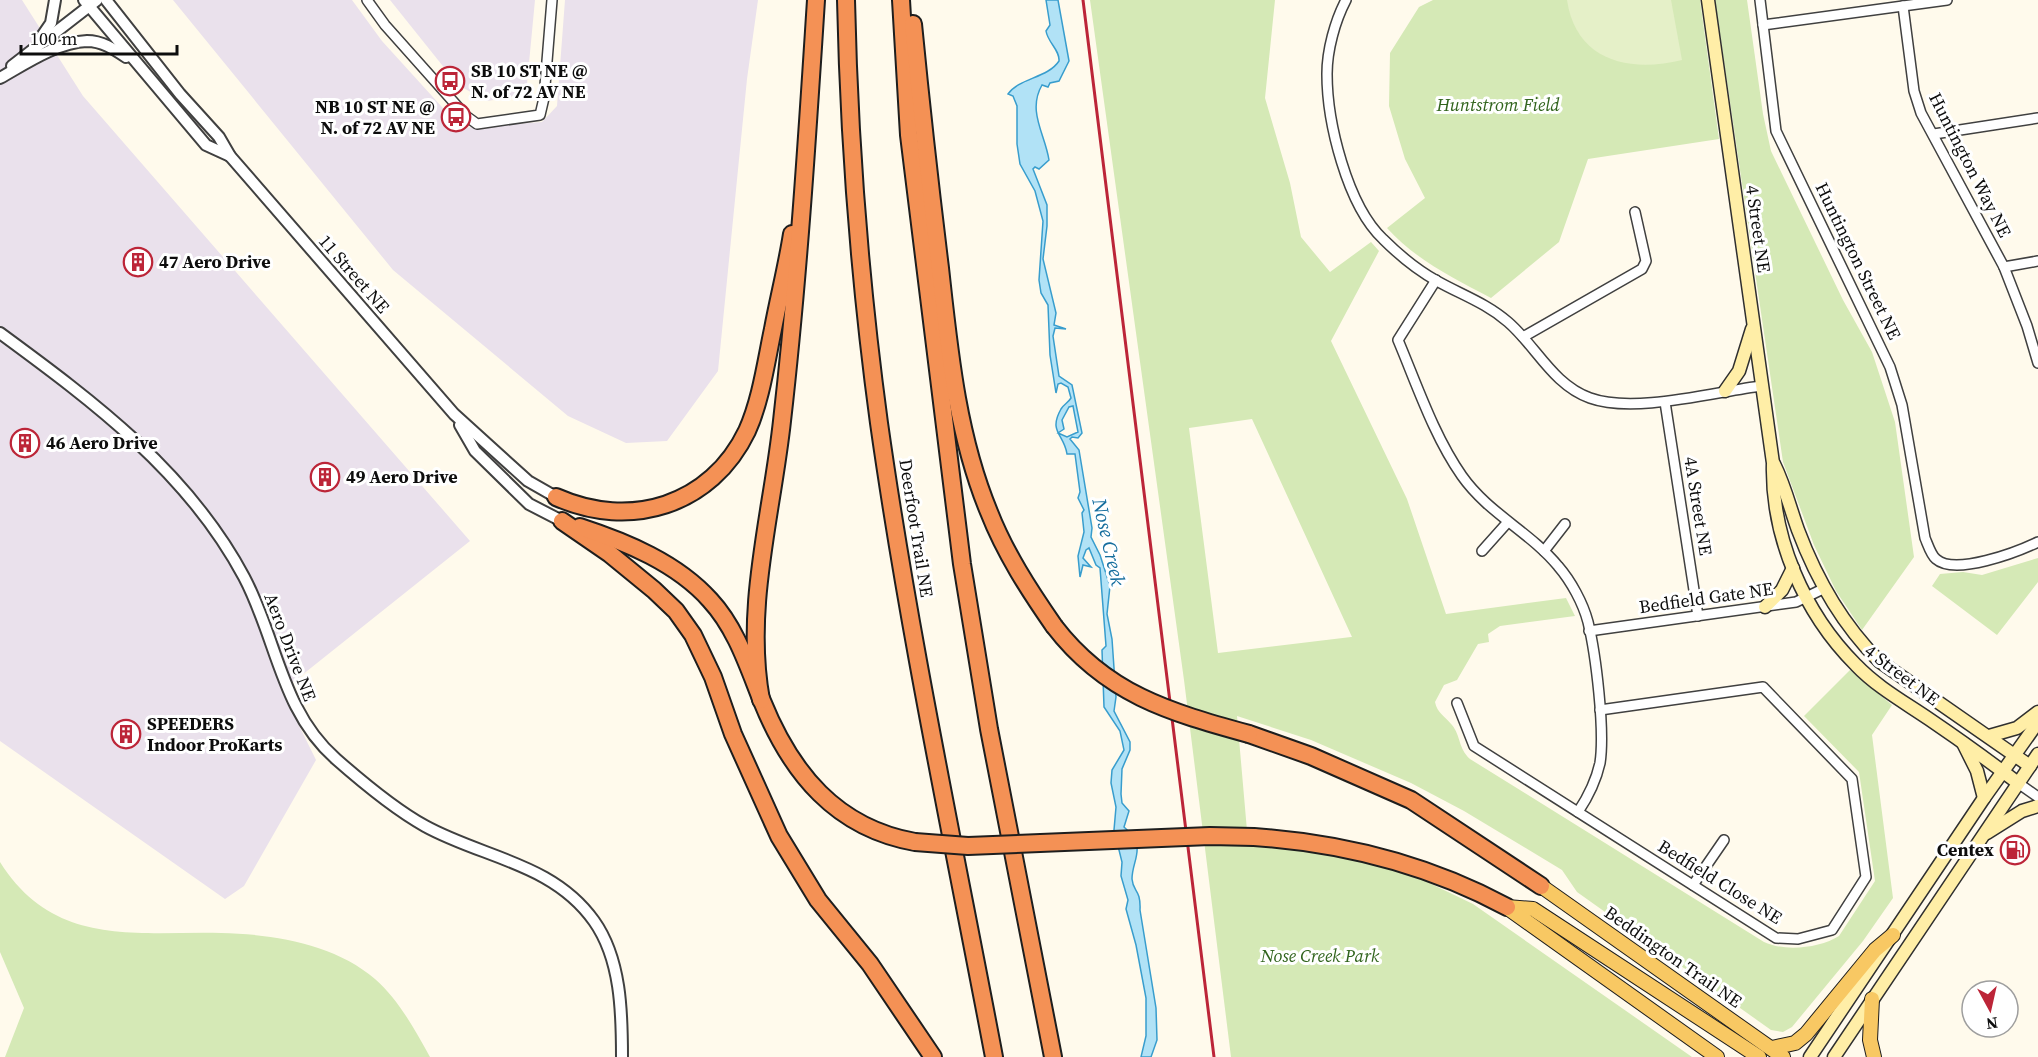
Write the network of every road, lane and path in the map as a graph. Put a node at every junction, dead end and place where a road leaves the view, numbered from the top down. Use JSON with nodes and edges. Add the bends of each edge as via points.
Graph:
{"nodes":[{"id":1,"x":55,"y":0,"type":"edge"},
{"id":2,"x":106,"y":0,"type":"edge"},
{"id":3,"x":367,"y":0,"type":"edge"},
{"id":4,"x":552,"y":0,"type":"edge"},
{"id":5,"x":816,"y":0,"type":"edge"},
{"id":6,"x":846,"y":0,"type":"edge"},
{"id":7,"x":901,"y":0,"type":"edge"},
{"id":8,"x":911,"y":0,"type":"edge"},
{"id":9,"x":1346,"y":0,"type":"edge"},
{"id":10,"x":1708,"y":0,"type":"edge"},
{"id":11,"x":1760,"y":0,"type":"edge"},
{"id":12,"x":1947,"y":0,"type":"edge"},
{"id":13,"x":90,"y":2,"type":"edge"},
{"id":14,"x":1903,"y":6,"type":"junction"},
{"id":15,"x":1763,"y":25,"type":"junction"},
{"id":16,"x":35,"y":47,"type":"junction"},
{"id":17,"x":134,"y":61,"type":"junction"},
{"id":18,"x":0,"y":77,"type":"edge"},
{"id":19,"x":2038,"y":118,"type":"edge"},
{"id":20,"x":1935,"y":134,"type":"junction"},
{"id":21,"x":807,"y":148,"type":"junction"},
{"id":22,"x":230,"y":156,"type":"junction"},
{"id":23,"x":1635,"y":212,"type":"dead end"},
{"id":24,"x":2038,"y":261,"type":"edge"},
{"id":25,"x":2004,"y":267,"type":"junction"},
{"id":26,"x":1436,"y":280,"type":"junction"},
{"id":27,"x":1754,"y":322,"type":"junction"},
{"id":28,"x":0,"y":333,"type":"edge"},
{"id":29,"x":1523,"y":337,"type":"junction"},
{"id":30,"x":2038,"y":363,"type":"edge"},
{"id":31,"x":1761,"y":386,"type":"junction"},
{"id":32,"x":1725,"y":391,"type":"junction"},
{"id":33,"x":1665,"y":402,"type":"junction"},
{"id":34,"x":454,"y":414,"type":"junction"},
{"id":35,"x":1773,"y":463,"type":"junction"},
{"id":36,"x":556,"y":497,"type":"joint"},
{"id":37,"x":562,"y":521,"type":"junction"},
{"id":38,"x":1507,"y":523,"type":"junction"},
{"id":39,"x":1565,"y":525,"type":"dead end"},
{"id":40,"x":2038,"y":542,"type":"edge"},
{"id":41,"x":1482,"y":550,"type":"dead end"},
{"id":42,"x":1544,"y":550,"type":"junction"},
{"id":43,"x":1793,"y":568,"type":"junction"},
{"id":44,"x":1825,"y":588,"type":"junction"},
{"id":45,"x":1807,"y":598,"type":"junction"},
{"id":46,"x":1765,"y":607,"type":"junction"},
{"id":47,"x":1698,"y":616,"type":"junction"},
{"id":48,"x":1589,"y":631,"type":"junction"},
{"id":49,"x":761,"y":700,"type":"junction"},
{"id":50,"x":1457,"y":703,"type":"dead end"},
{"id":51,"x":1600,"y":710,"type":"junction"},
{"id":52,"x":2038,"y":712,"type":"edge"},
{"id":53,"x":2038,"y":722,"type":"edge"},
{"id":54,"x":1989,"y":736,"type":"junction"},
{"id":55,"x":1963,"y":742,"type":"junction"},
{"id":56,"x":2038,"y":754,"type":"edge"},
{"id":57,"x":2015,"y":756,"type":"junction"},
{"id":58,"x":2034,"y":769,"type":"edge"},
{"id":59,"x":2003,"y":772,"type":"junction"},
{"id":60,"x":2018,"y":783,"type":"junction"},
{"id":61,"x":2038,"y":796,"type":"edge"},
{"id":62,"x":1984,"y":798,"type":"junction"},
{"id":63,"x":2038,"y":806,"type":"edge"},
{"id":64,"x":1578,"y":812,"type":"junction"},
{"id":65,"x":1981,"y":837,"type":"junction"},
{"id":66,"x":1724,"y":840,"type":"dead end"},
{"id":67,"x":1693,"y":885,"type":"junction"},
{"id":68,"x":1541,"y":886,"type":"joint"},
{"id":69,"x":1507,"y":908,"type":"junction"},
{"id":70,"x":1893,"y":935,"type":"junction"},
{"id":71,"x":1872,"y":999,"type":"junction"},
{"id":72,"x":1772,"y":1048,"type":"junction"},
{"id":73,"x":622,"y":1057,"type":"edge"},
{"id":74,"x":933,"y":1057,"type":"edge"},
{"id":75,"x":994,"y":1057,"type":"edge"},
{"id":76,"x":1053,"y":1057,"type":"edge"},
{"id":77,"x":1717,"y":1057,"type":"edge"},
{"id":78,"x":1759,"y":1057,"type":"edge"},
{"id":79,"x":1784,"y":1057,"type":"edge"},
{"id":80,"x":1810,"y":1057,"type":"edge"},
{"id":81,"x":1834,"y":1057,"type":"edge"},
{"id":82,"x":1874,"y":1057,"type":"edge"}],
"edges":[{"from":1,"to":16,"type":"street","via":[[51,23]]},
{"from":2,"to":22,"type":"street","name":"11 Street NE"},
{"from":3,"to":4,"type":"street","via":[[477,124],[540,115]]},
{"from":5,"to":21,"type":"highway"},
{"from":6,"to":75,"type":"highway","name":"Deerfoot Trail NE","via":[[857,222],[879,422],[914,633]]},
{"from":7,"to":76,"type":"highway","via":[[909,135],[962,564],[989,729]]},
{"from":8,"to":68,"type":"highway","bridge":true,"via":[[948,344],[963,428],[978,483],[1000,537],[1054,626],[1082,659],[1125,691],[1182,716],[1311,756],[1411,800]]},
{"from":9,"to":26,"type":"street","via":[[1326,72],[1328,106],[1341,157],[1357,201],[1371,225]]},
{"from":10,"to":27,"type":"main road","name":"4 Street NE"},
{"from":11,"to":15,"type":"street","name":"Huntington Street NE"},
{"from":12,"to":14,"type":"street"},
{"from":13,"to":16,"type":"street"},
{"from":13,"to":17,"type":"street","name":"11 Street NE"},
{"from":14,"to":15,"type":"street"},
{"from":14,"to":20,"type":"street","name":"Huntington Way NE","via":[[1914,91],[1921,113]]},
{"from":15,"to":40,"type":"street","name":"Huntington Street NE","via":[[1776,131],[1890,367],[1902,405],[1925,538],[1935,559],[1947,565],[1963,565]]},
{"from":16,"to":18,"type":"street"},
{"from":17,"to":18,"type":"street","via":[[105,45],[87,41],[60,48]]},
{"from":17,"to":22,"type":"street","name":"11 Street NE","via":[[206,145]]},
{"from":19,"to":20,"type":"street"},
{"from":20,"to":25,"type":"street","name":"Huntington Way NE"},
{"from":21,"to":36,"type":"highway","via":[[755,407],[747,431],[730,458],[689,494],[646,510],[609,513]]},
{"from":21,"to":49,"type":"highway","via":[[784,410],[756,611],[755,659]]},
{"from":22,"to":34,"type":"street","name":"11 Street NE"},
{"from":23,"to":29,"type":"street","via":[[1646,261],[1642,269]]},
{"from":24,"to":25,"type":"street"},
{"from":25,"to":30,"type":"street","name":"Huntington Way NE"},
{"from":26,"to":29,"type":"street","via":[[1477,299]]},
{"from":26,"to":38,"type":"street","via":[[1398,340],[1461,476]]},
{"from":27,"to":31,"type":"main road","name":"4 Street NE"},
{"from":27,"to":32,"type":"main road","via":[[1739,371]]},
{"from":28,"to":73,"type":"street","name":"Aero Drive NE","via":[[95,403],[186,492],[243,576],[260,609],[291,699],[314,738],[425,826],[546,877],[574,898],[595,922],[610,951],[619,987]]},
{"from":29,"to":33,"type":"street","via":[[1569,389],[1592,399]]},
{"from":31,"to":32,"type":"street"},
{"from":31,"to":35,"type":"main road","name":"4 Street NE"},
{"from":32,"to":33,"type":"street"},
{"from":33,"to":47,"type":"street","name":"4A Street NE"},
{"from":34,"to":36,"type":"street","name":"11 Street NE","via":[[528,481]]},
{"from":34,"to":37,"type":"street","name":"11 Street NE","via":[[483,459],[529,504]]},
{"from":35,"to":43,"type":"main road","name":"4 Street NE","via":[[1778,518]]},
{"from":35,"to":44,"type":"main road","name":"4 Street NE","via":[[1798,531]]},
{"from":37,"to":49,"type":"highway","via":[[611,537],[678,570],[711,600],[733,632]]},
{"from":37,"to":74,"type":"highway","via":[[654,590],[693,634],[780,836],[818,900],[870,964]]},
{"from":38,"to":41,"type":"street"},
{"from":38,"to":42,"type":"street"},
{"from":39,"to":42,"type":"street"},
{"from":42,"to":48,"type":"street","via":[[1575,591]]},
{"from":43,"to":45,"type":"main road","name":"4 Street NE"},
{"from":43,"to":46,"type":"main road","via":[[1782,590]]},
{"from":44,"to":45,"type":"street","name":"Bedfield Gate NE"},
{"from":44,"to":54,"type":"main road","name":"4 Street NE","via":[[1863,645],[1879,661]]},
{"from":45,"to":46,"type":"street","name":"Bedfield Gate NE"},
{"from":45,"to":55,"type":"main road","name":"4 Street NE","via":[[1856,666]]},
{"from":46,"to":47,"type":"street","name":"Bedfield Gate NE"},
{"from":47,"to":48,"type":"street","name":"Bedfield Gate NE"},
{"from":48,"to":51,"type":"street"},
{"from":49,"to":69,"type":"highway","bridge":true,"via":[[774,731],[813,789],[858,822],[890,836],[968,846],[1210,836],[1303,842],[1381,858],[1460,884]]},
{"from":50,"to":64,"type":"street","name":"Bedfield Close NE","via":[[1474,746]]},
{"from":51,"to":64,"type":"street","via":[[1600,761],[1589,795]]},
{"from":51,"to":67,"type":"street","name":"Bedfield Close NE","via":[[1763,687],[1852,779],[1866,877],[1832,930],[1798,939],[1776,938]]},
{"from":52,"to":54,"type":"main road","via":[[2017,728]]},
{"from":53,"to":57,"type":"main road"},
{"from":54,"to":57,"type":"main road","name":"4 Street NE"},
{"from":55,"to":59,"type":"main road","name":"4 Street NE"},
{"from":55,"to":62,"type":"main road"},
{"from":56,"to":58,"type":"main road"},
{"from":57,"to":58,"type":"main road","name":"4 Street NE"},
{"from":57,"to":59,"type":"main road"},
{"from":58,"to":60,"type":"main road"},
{"from":59,"to":60,"type":"main road","name":"4 Street NE"},
{"from":59,"to":62,"type":"main road"},
{"from":60,"to":61,"type":"street"},
{"from":60,"to":65,"type":"main road"},
{"from":62,"to":70,"type":"main road"},
{"from":63,"to":65,"type":"main road","via":[[2022,811]]},
{"from":64,"to":67,"type":"street","name":"Bedfield Close NE"},
{"from":65,"to":71,"type":"main road"},
{"from":66,"to":67,"type":"street"},
{"from":68,"to":72,"type":"main road","name":"Beddington Trail NE"},
{"from":69,"to":77,"type":"main road"},
{"from":69,"to":78,"type":"main road","via":[[1533,909]]},
{"from":70,"to":72,"type":"main road","via":[[1875,950],[1806,1034],[1795,1043]]},
{"from":70,"to":80,"type":"main road"},
{"from":71,"to":81,"type":"main road"},
{"from":71,"to":82,"type":"main road","via":[[1870,1040]]},
{"from":72,"to":79,"type":"main road","name":"Beddington Trail NE"}]}
